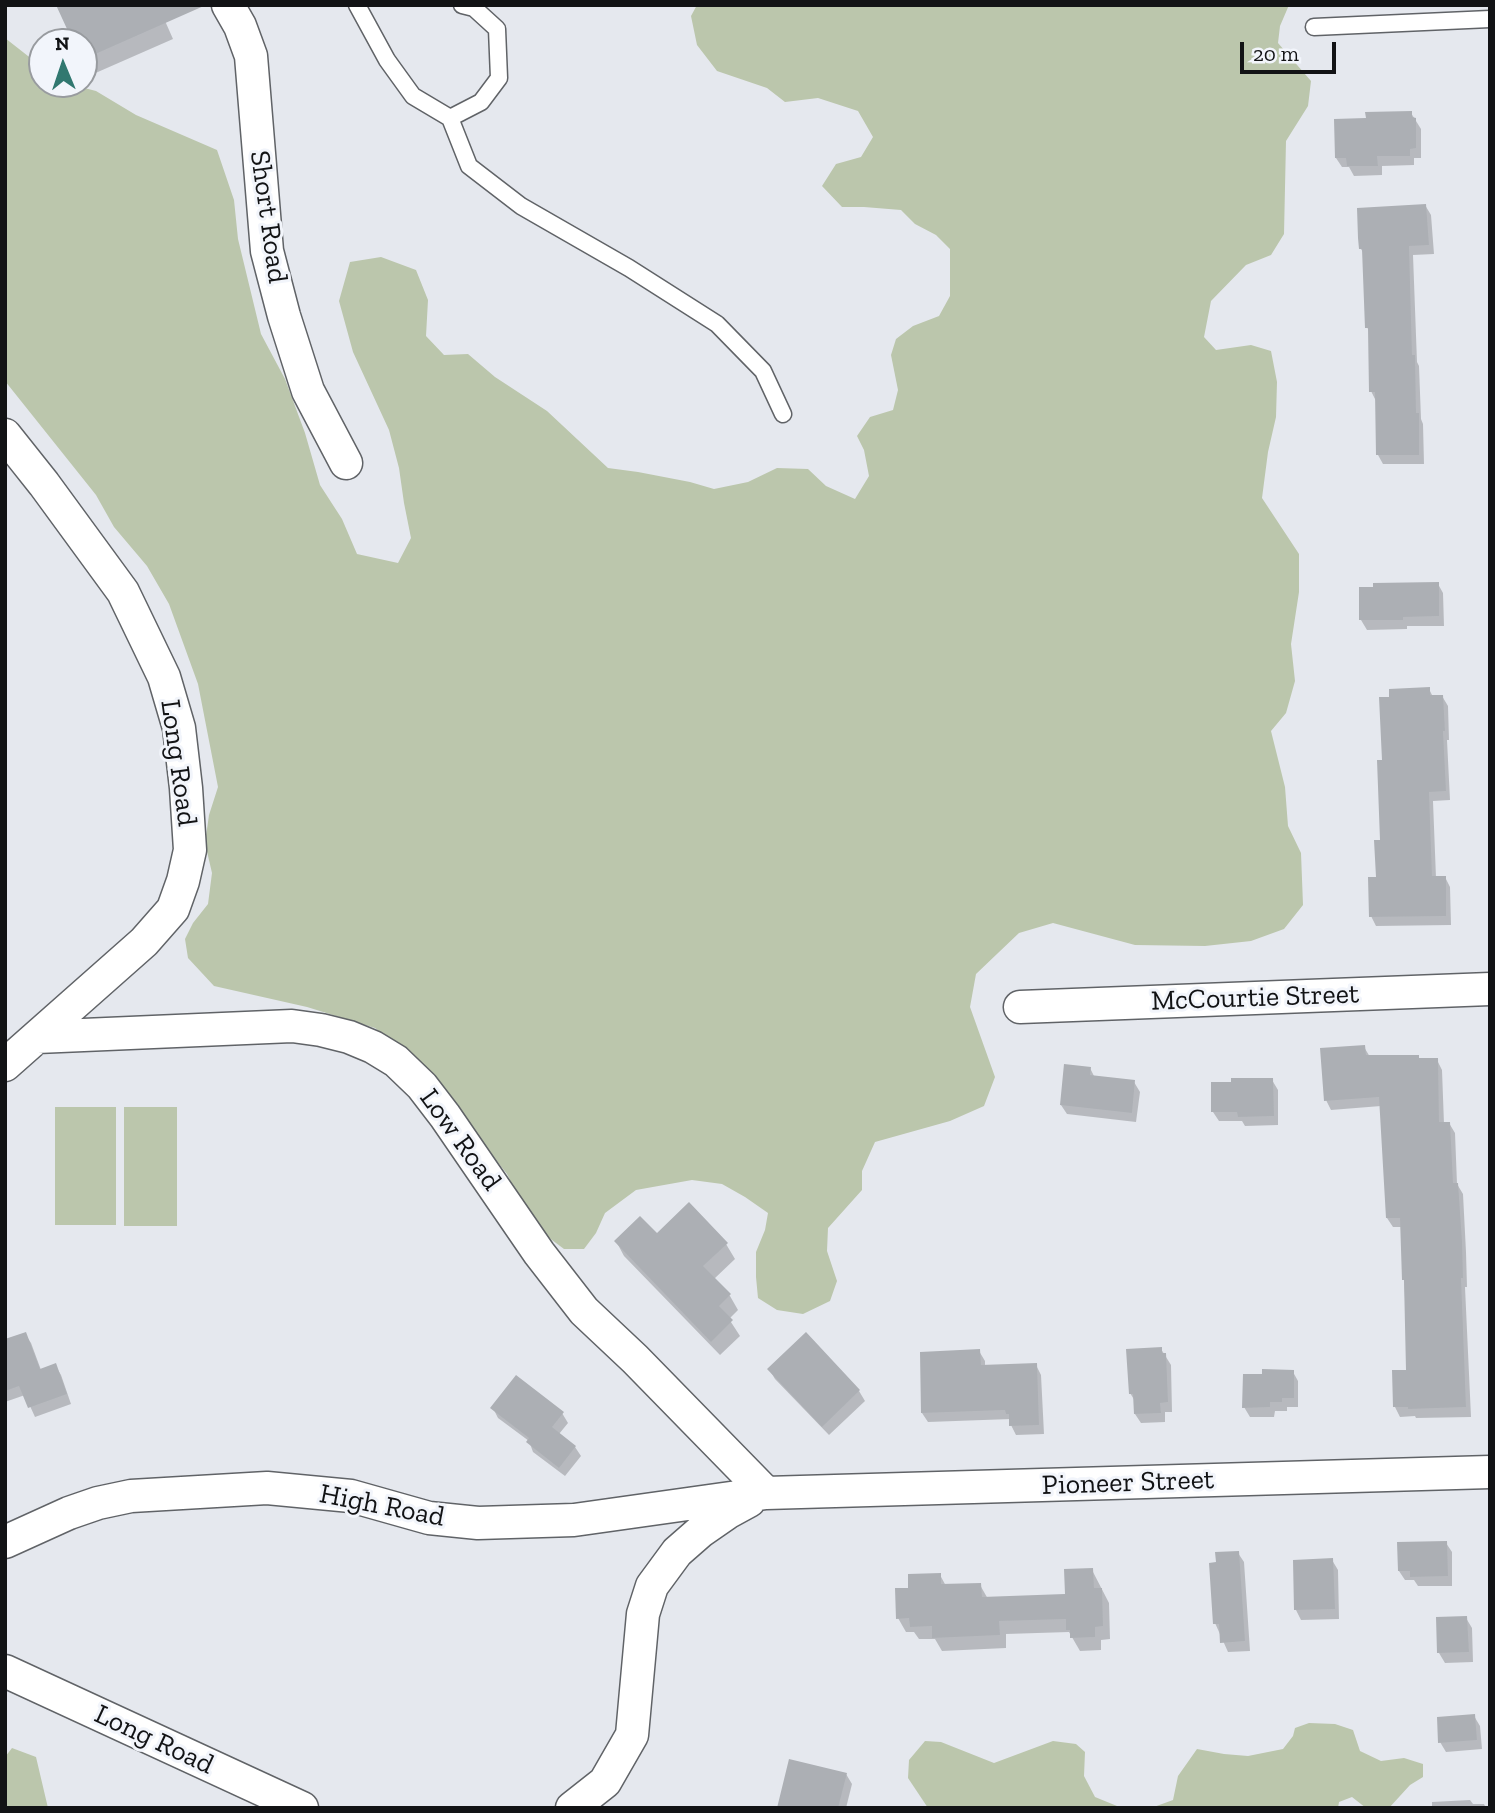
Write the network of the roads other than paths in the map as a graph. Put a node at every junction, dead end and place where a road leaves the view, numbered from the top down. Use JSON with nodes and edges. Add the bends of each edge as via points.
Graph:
{"nodes":[{"id":1,"x":228,"y":5,"type":"edge"},
{"id":2,"x":357,"y":5,"type":"edge"},
{"id":3,"x":462,"y":5,"type":"edge"},
{"id":4,"x":1490,"y":19,"type":"edge"},
{"id":5,"x":1314,"y":27,"type":"dead end"},
{"id":6,"x":450,"y":118,"type":"junction"},
{"id":7,"x":783,"y":414,"type":"dead end"},
{"id":8,"x":5,"y":435,"type":"edge"},
{"id":9,"x":346,"y":463,"type":"dead end"},
{"id":10,"x":1490,"y":989,"type":"edge"},
{"id":11,"x":1020,"y":1007,"type":"dead end"},
{"id":12,"x":37,"y":1037,"type":"junction"},
{"id":13,"x":5,"y":1065,"type":"edge"},
{"id":14,"x":1490,"y":1472,"type":"edge"},
{"id":15,"x":766,"y":1493,"type":"junction"},
{"id":16,"x":5,"y":1542,"type":"edge"},
{"id":17,"x":5,"y":1671,"type":"edge"},
{"id":18,"x":302,"y":1808,"type":"edge"},
{"id":19,"x":572,"y":1808,"type":"edge"}],
"edges":[{"from":1,"to":9,"type":"street","name":"Short Road","via":[[251,56],[267,251],[307,391]]},
{"from":2,"to":6,"type":"lane","via":[[413,96]]},
{"from":3,"to":6,"type":"lane","via":[[474,8],[497,29],[499,78],[481,102]]},
{"from":4,"to":5,"type":"lane"},
{"from":6,"to":7,"type":"lane","via":[[469,166],[522,206],[718,324],[763,371]]},
{"from":8,"to":12,"type":"street","name":"Long Road","via":[[123,592],[164,677],[179,728],[190,850],[173,909],[145,942]]},
{"from":10,"to":11,"type":"street","name":"McCourtie Street"},
{"from":12,"to":13,"type":"street","name":"Long Road"},
{"from":12,"to":15,"type":"street","name":"Low Road","via":[[292,1026],[349,1037],[396,1061],[445,1116],[584,1311]]},
{"from":14,"to":15,"type":"street","name":"Pioneer Street"},
{"from":15,"to":16,"type":"street","name":"High Road","via":[[574,1520],[478,1523],[429,1518],[351,1496],[267,1488],[131,1496],[88,1506]]},
{"from":15,"to":19,"type":"street","via":[[701,1531],[677,1552],[652,1586],[643,1614],[632,1735],[604,1782]]},
{"from":17,"to":18,"type":"street","name":"Long Road"}]}
